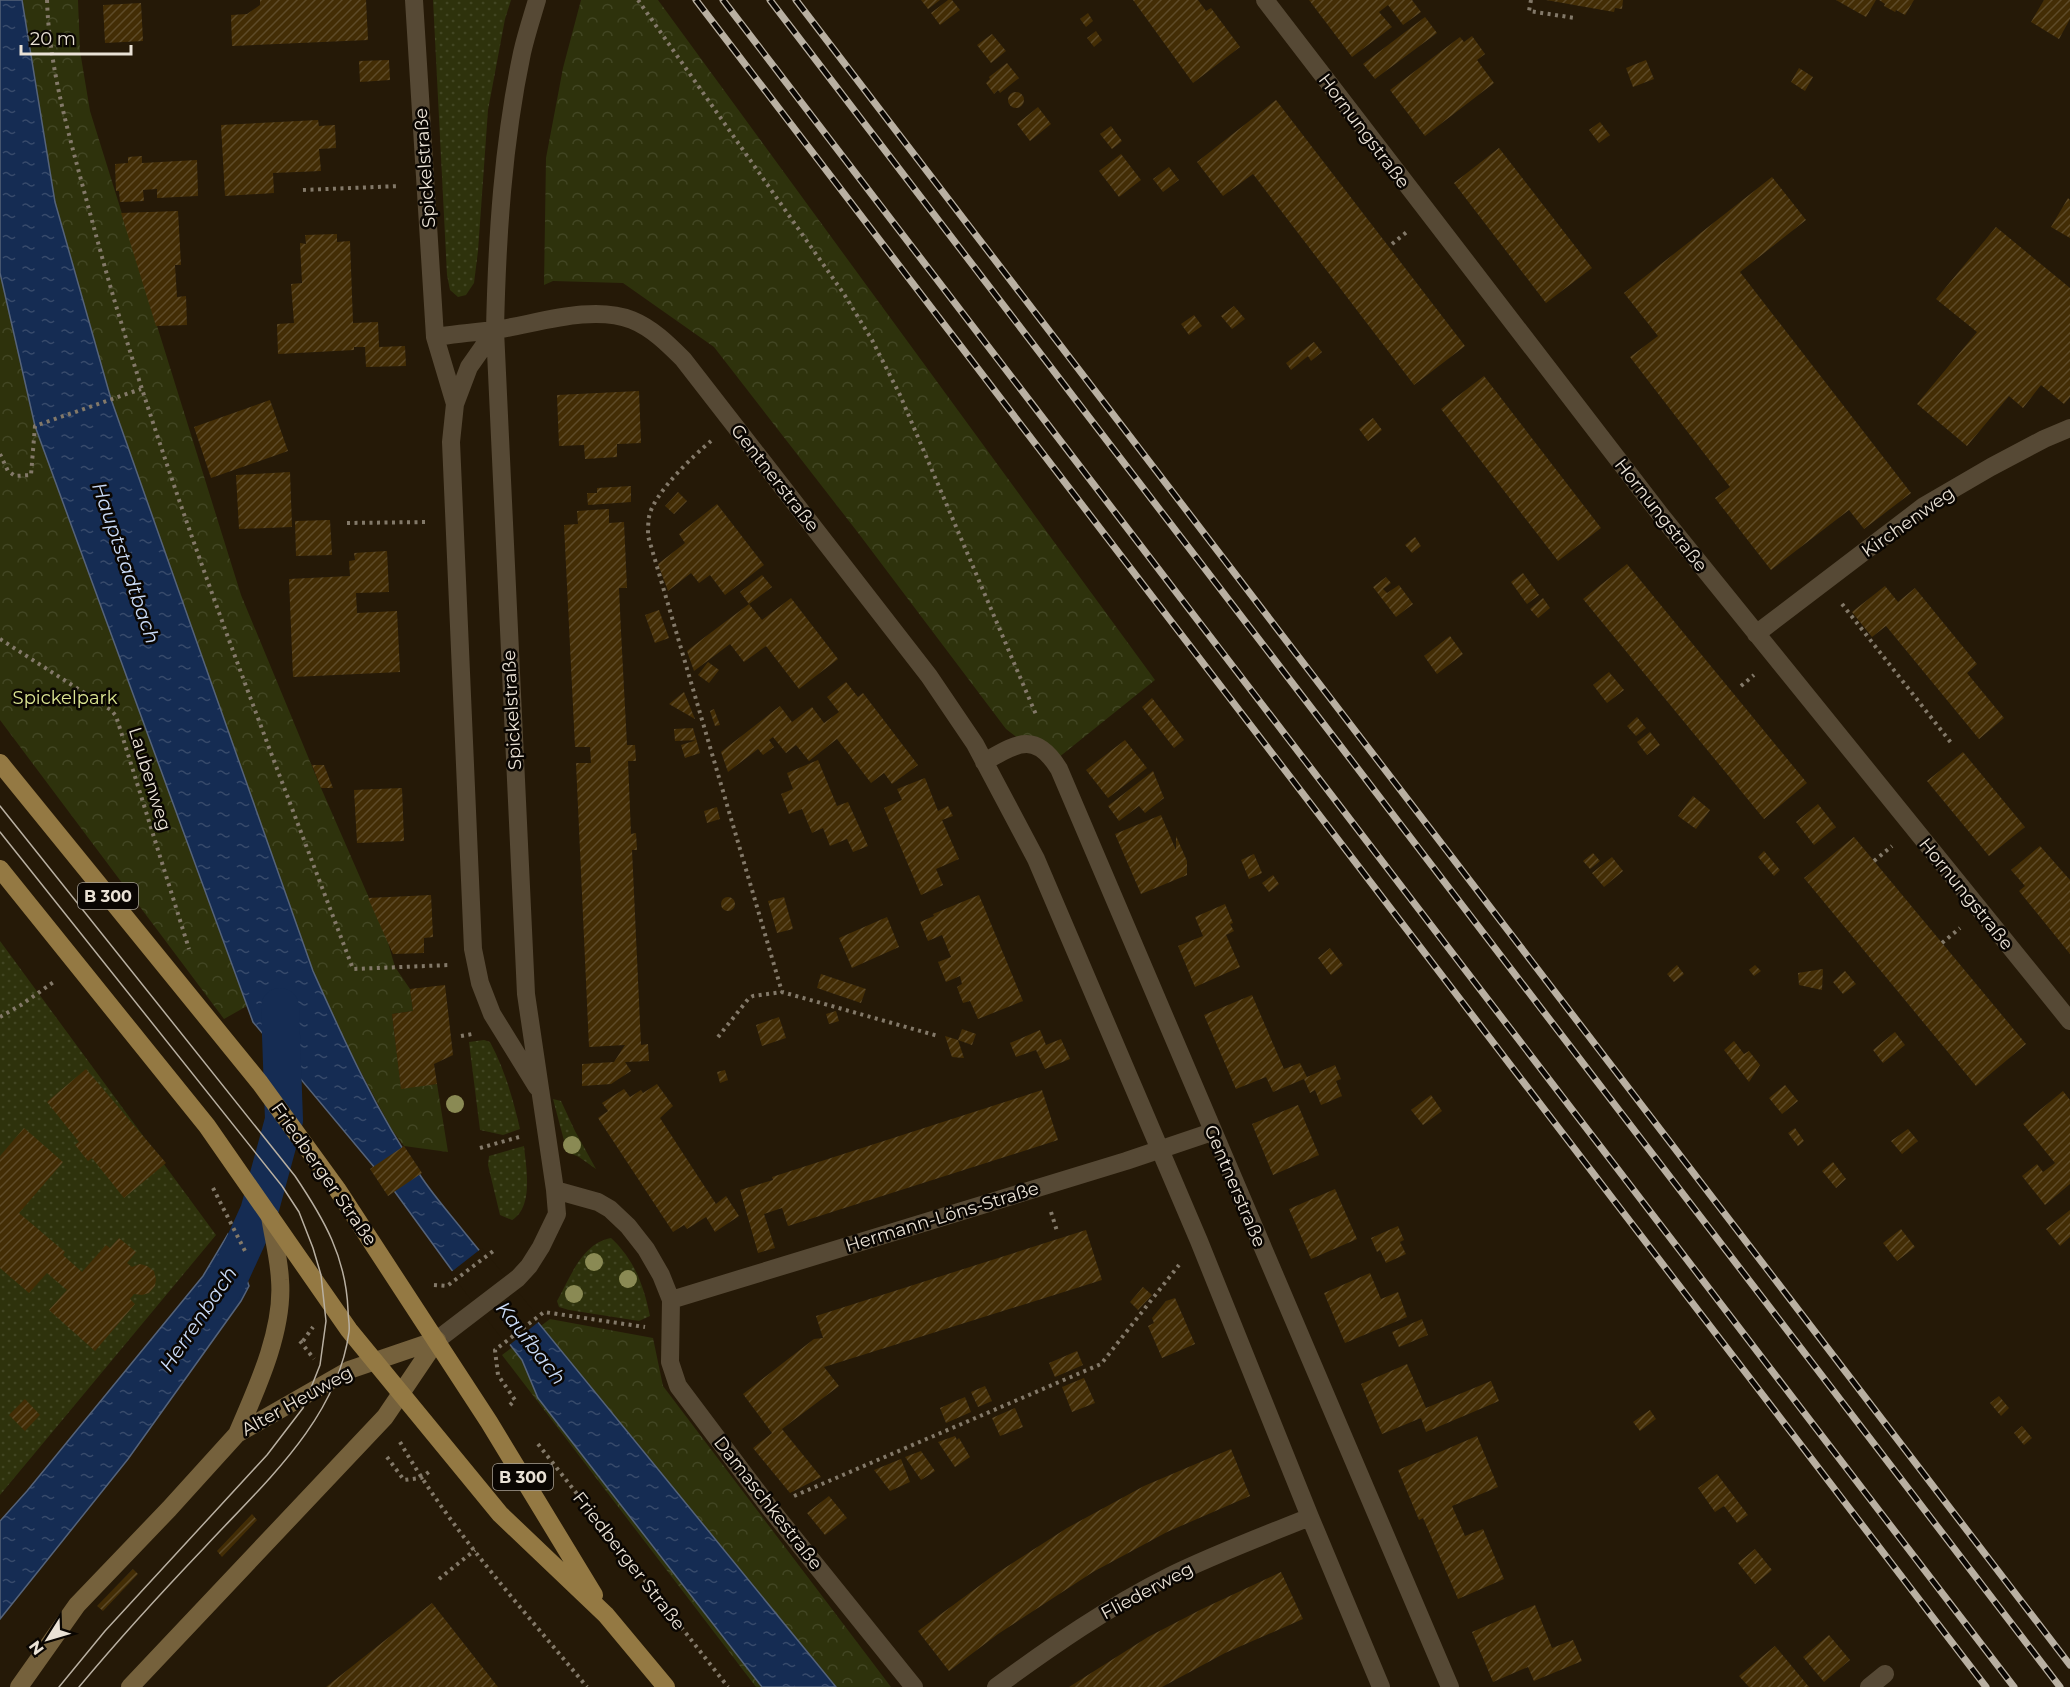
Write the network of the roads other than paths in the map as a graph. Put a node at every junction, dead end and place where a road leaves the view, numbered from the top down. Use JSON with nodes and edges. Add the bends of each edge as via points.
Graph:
{"nodes":[{"id":1,"x":414,"y":0,"type":"edge"},
{"id":2,"x":537,"y":0,"type":"edge"},
{"id":3,"x":1265,"y":0,"type":"edge"},
{"id":4,"x":495,"y":330,"type":"junction"},
{"id":5,"x":435,"y":337,"type":"junction"},
{"id":6,"x":455,"y":404,"type":"junction"},
{"id":7,"x":2070,"y":428,"type":"edge"},
{"id":8,"x":1756,"y":634,"type":"junction"},
{"id":9,"x":984,"y":762,"type":"junction"},
{"id":10,"x":0,"y":763,"type":"edge"},
{"id":11,"x":0,"y":869,"type":"edge"},
{"id":12,"x":2070,"y":1021,"type":"edge"},
{"id":13,"x":540,"y":1090,"type":"junction"},
{"id":14,"x":1212,"y":1132,"type":"junction"},
{"id":15,"x":1160,"y":1150,"type":"junction"},
{"id":16,"x":555,"y":1190,"type":"junction"},
{"id":17,"x":270,"y":1216,"type":"junction"},
{"id":18,"x":671,"y":1300,"type":"junction"},
{"id":19,"x":437,"y":1340,"type":"junction"},
{"id":20,"x":375,"y":1360,"type":"junction"},
{"id":21,"x":401,"y":1393,"type":"junction"},
{"id":22,"x":237,"y":1434,"type":"junction"},
{"id":23,"x":1310,"y":1518,"type":"junction"},
{"id":24,"x":606,"y":1615,"type":"junction"},
{"id":25,"x":1885,"y":1674,"type":"dead end"},
{"id":26,"x":20,"y":1687,"type":"edge"},
{"id":27,"x":130,"y":1687,"type":"edge"},
{"id":28,"x":666,"y":1687,"type":"edge"},
{"id":29,"x":914,"y":1687,"type":"edge"},
{"id":30,"x":996,"y":1687,"type":"edge"},
{"id":31,"x":1381,"y":1687,"type":"edge"},
{"id":32,"x":1450,"y":1687,"type":"edge"},
{"id":33,"x":1869,"y":1687,"type":"edge"}],
"edges":[{"from":1,"to":5,"type":"street","name":"Spickelstraße"},
{"from":2,"to":4,"type":"street","name":"Spickelstraße","via":[[522,52],[507,149],[496,260]]},
{"from":3,"to":8,"type":"street","name":"Hornungstraße"},
{"from":4,"to":5,"type":"street"},
{"from":4,"to":6,"type":"street","name":"Spickelstraße","via":[[469,367]]},
{"from":4,"to":9,"type":"street","name":"Gentnerstraße","via":[[604,313],[632,320],[656,334],[683,359],[929,676]]},
{"from":4,"to":13,"type":"street","name":"Spickelstraße","via":[[525,994]]},
{"from":5,"to":6,"type":"street","name":"Spickelstraße"},
{"from":6,"to":13,"type":"street","name":"Spickelstraße","via":[[451,442],[473,949],[492,1014]]},
{"from":7,"to":8,"type":"street","name":"Kirchenweg","via":[[1990,467],[1924,506]]},
{"from":8,"to":12,"type":"street","name":"Hornungstraße"},
{"from":9,"to":14,"type":"street","name":"Gentnerstraße","via":[[1024,742],[1037,744],[1059,768]]},
{"from":9,"to":15,"type":"street","name":"Gentnerstraße","via":[[1036,859]]},
{"from":10,"to":19,"type":"main road","name":"Friedberger Straße","number":"B 300","via":[[260,1083],[337,1189]]},
{"from":11,"to":17,"type":"main road","name":"Friedberger Straße","number":"B 300","via":[[220,1145]]},
{"from":13,"to":16,"type":"street","name":"Spickelstraße"},
{"from":14,"to":15,"type":"street","name":"Hermann-Löns-Straße"},
{"from":14,"to":32,"type":"street","name":"Gentnerstraße"},
{"from":15,"to":18,"type":"street","name":"Hermann-Löns-Straße"},
{"from":15,"to":23,"type":"street","name":"Gentnerstraße"},
{"from":16,"to":18,"type":"street","via":[[598,1202],[628,1226],[651,1257]]},
{"from":16,"to":19,"type":"street","name":"Spickelstraße","via":[[556,1214],[541,1247],[518,1278]]},
{"from":17,"to":20,"type":"main road","name":"Friedberger Straße","number":"B 300","via":[[349,1330]]},
{"from":17,"to":22,"type":"street","via":[[281,1281],[277,1319],[265,1371]]},
{"from":18,"to":29,"type":"street","name":"Damaschkestraße","via":[[670,1362],[678,1386],[769,1507]]},
{"from":19,"to":20,"type":"street","name":"Alter Heuweg"},
{"from":19,"to":21,"type":"street"},
{"from":19,"to":24,"type":"main road","name":"Friedberger Straße","number":"B 300"},
{"from":20,"to":21,"type":"main road","name":"Friedberger Straße","number":"B 300"},
{"from":20,"to":22,"type":"street","name":"Alter Heuweg","via":[[343,1373]]},
{"from":21,"to":24,"type":"main road","name":"Friedberger Straße","number":"B 300","via":[[500,1514]]},
{"from":21,"to":27,"type":"street","via":[[370,1434]]},
{"from":22,"to":26,"type":"street","name":"Alter Heuweg","via":[[77,1605]]},
{"from":23,"to":30,"type":"street","name":"Fliederweg","via":[[1172,1576],[1118,1605]]},
{"from":23,"to":31,"type":"street","name":"Gentnerstraße"},
{"from":24,"to":28,"type":"main road","name":"Friedberger Straße","number":"B 300"},
{"from":25,"to":33,"type":"street"}]}
